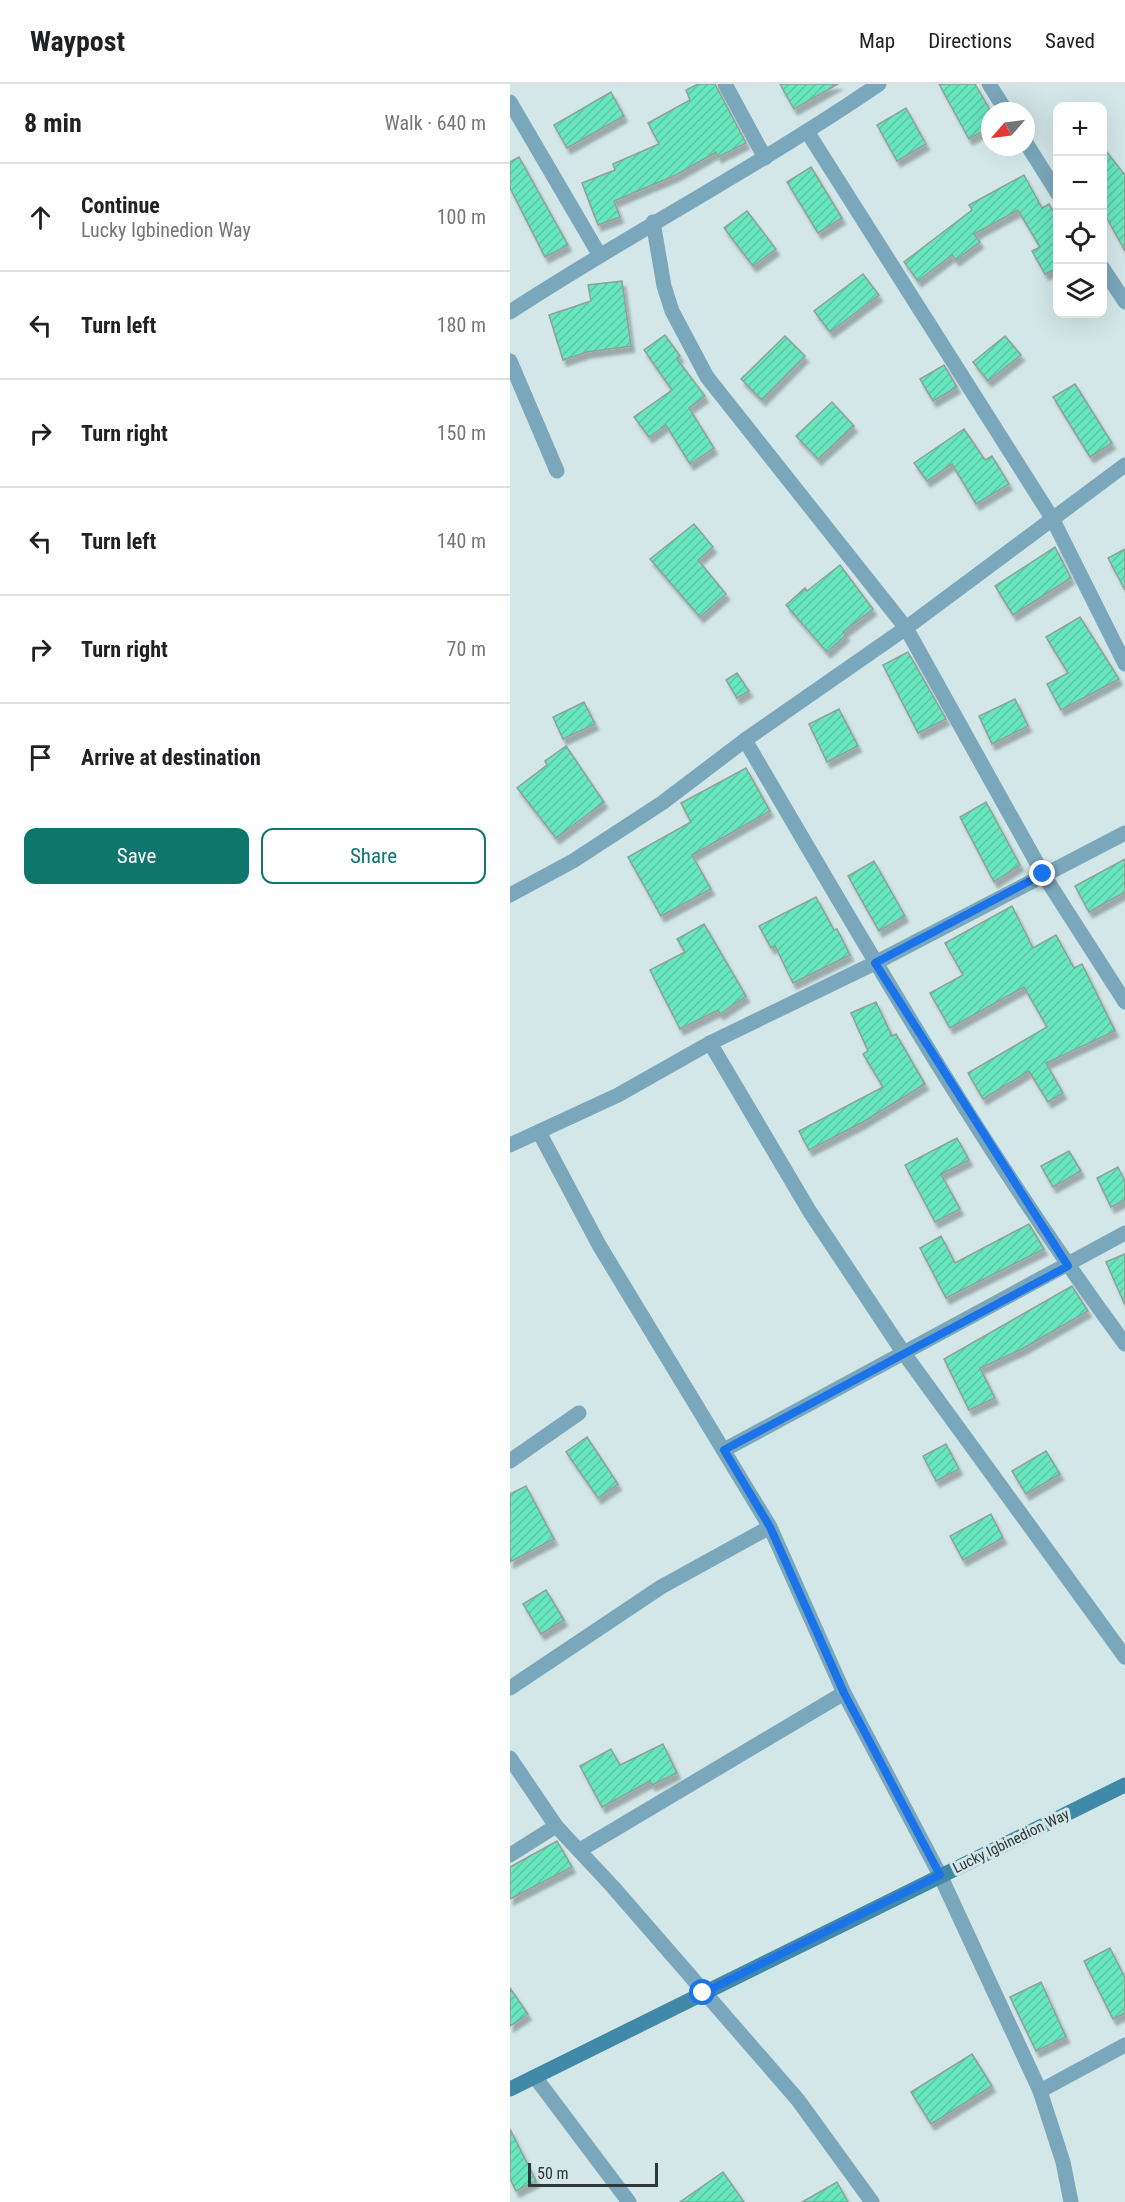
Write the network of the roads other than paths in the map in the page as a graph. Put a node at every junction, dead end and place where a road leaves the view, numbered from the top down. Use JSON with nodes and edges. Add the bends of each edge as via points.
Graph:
{"nodes":[{"id":1,"x":725,"y":84,"type":"edge"},
{"id":2,"x":879,"y":84,"type":"edge"},
{"id":3,"x":989,"y":84,"type":"edge"},
{"id":4,"x":510,"y":102,"type":"edge"},
{"id":5,"x":1000,"y":102,"type":"edge"},
{"id":6,"x":808,"y":133,"type":"junction"},
{"id":7,"x":1035,"y":156,"type":"edge"},
{"id":8,"x":765,"y":158,"type":"junction"},
{"id":9,"x":1053,"y":186,"type":"edge"},
{"id":10,"x":653,"y":222,"type":"junction"},
{"id":11,"x":598,"y":254,"type":"junction"},
{"id":12,"x":1107,"y":275,"type":"edge"},
{"id":13,"x":1125,"y":302,"type":"edge"},
{"id":14,"x":510,"y":312,"type":"edge"},
{"id":15,"x":510,"y":362,"type":"edge"},
{"id":16,"x":1125,"y":465,"type":"edge"},
{"id":17,"x":557,"y":471,"type":"dead end"},
{"id":18,"x":1052,"y":518,"type":"junction"},
{"id":19,"x":906,"y":628,"type":"junction"},
{"id":20,"x":1125,"y":664,"type":"edge"},
{"id":21,"x":745,"y":740,"type":"junction"},
{"id":22,"x":1125,"y":833,"type":"edge"},
{"id":23,"x":1043,"y":874,"type":"junction"},
{"id":24,"x":510,"y":895,"type":"edge"},
{"id":25,"x":875,"y":963,"type":"junction"},
{"id":26,"x":1125,"y":1002,"type":"edge"},
{"id":27,"x":710,"y":1043,"type":"junction"},
{"id":28,"x":540,"y":1132,"type":"junction"},
{"id":29,"x":510,"y":1145,"type":"edge"},
{"id":30,"x":1125,"y":1233,"type":"edge"},
{"id":31,"x":1068,"y":1266,"type":"junction"},
{"id":32,"x":1125,"y":1344,"type":"edge"},
{"id":33,"x":903,"y":1352,"type":"junction"},
{"id":34,"x":579,"y":1413,"type":"dead end"},
{"id":35,"x":724,"y":1450,"type":"junction"},
{"id":36,"x":510,"y":1461,"type":"edge"},
{"id":37,"x":770,"y":1527,"type":"junction"},
{"id":38,"x":1125,"y":1657,"type":"edge"},
{"id":39,"x":510,"y":1688,"type":"edge"},
{"id":40,"x":844,"y":1693,"type":"junction"},
{"id":41,"x":510,"y":1758,"type":"edge"},
{"id":42,"x":1125,"y":1785,"type":"edge"},
{"id":43,"x":556,"y":1826,"type":"junction"},
{"id":44,"x":580,"y":1850,"type":"junction"},
{"id":45,"x":510,"y":1855,"type":"edge"},
{"id":46,"x":940,"y":1875,"type":"junction"},
{"id":47,"x":703,"y":1993,"type":"junction"},
{"id":48,"x":1125,"y":2045,"type":"edge"},
{"id":49,"x":535,"y":2076,"type":"junction"},
{"id":50,"x":510,"y":2089,"type":"edge"},
{"id":51,"x":1040,"y":2091,"type":"junction"},
{"id":52,"x":629,"y":2202,"type":"edge"},
{"id":53,"x":873,"y":2202,"type":"edge"},
{"id":54,"x":1071,"y":2202,"type":"edge"}],
"edges":[{"from":1,"to":8,"type":"street"},
{"from":2,"to":6,"type":"street"},
{"from":3,"to":5,"type":"street"},
{"from":4,"to":11,"type":"street"},
{"from":6,"to":8,"type":"street"},
{"from":6,"to":18,"type":"street"},
{"from":7,"to":9,"type":"street"},
{"from":8,"to":10,"type":"street"},
{"from":10,"to":11,"type":"street"},
{"from":10,"to":19,"type":"street","via":[[672,311],[707,377]]},
{"from":11,"to":14,"type":"street"},
{"from":12,"to":13,"type":"street"},
{"from":15,"to":17,"type":"street"},
{"from":16,"to":18,"type":"street"},
{"from":18,"to":19,"type":"street"},
{"from":18,"to":20,"type":"street"},
{"from":19,"to":21,"type":"street"},
{"from":19,"to":23,"type":"street"},
{"from":21,"to":24,"type":"street","via":[[662,803],[573,861]]},
{"from":21,"to":25,"type":"street"},
{"from":22,"to":23,"type":"street"},
{"from":23,"to":25,"type":"street"},
{"from":23,"to":26,"type":"street"},
{"from":25,"to":27,"type":"street"},
{"from":25,"to":31,"type":"street"},
{"from":27,"to":28,"type":"street","via":[[618,1095]]},
{"from":27,"to":33,"type":"street","via":[[810,1212]]},
{"from":28,"to":29,"type":"street"},
{"from":28,"to":35,"type":"street","via":[[599,1245]]},
{"from":30,"to":31,"type":"street"},
{"from":31,"to":32,"type":"street"},
{"from":31,"to":33,"type":"street"},
{"from":33,"to":35,"type":"street"},
{"from":33,"to":38,"type":"street"},
{"from":34,"to":36,"type":"street"},
{"from":35,"to":37,"type":"street"},
{"from":37,"to":39,"type":"street","via":[[662,1587]]},
{"from":37,"to":40,"type":"street"},
{"from":40,"to":44,"type":"street"},
{"from":40,"to":46,"type":"street"},
{"from":41,"to":43,"type":"street"},
{"from":42,"to":46,"type":"street","name":"Lucky Igbinedion Way"},
{"from":43,"to":44,"type":"street"},
{"from":43,"to":45,"type":"street"},
{"from":44,"to":47,"type":"street"},
{"from":46,"to":47,"type":"street","name":"Lucky Igbinedion Way"},
{"from":46,"to":51,"type":"street"},
{"from":47,"to":49,"type":"street","name":"Lucky Igbinedion Way"},
{"from":47,"to":53,"type":"street","via":[[798,2100]]},
{"from":48,"to":51,"type":"street"},
{"from":49,"to":50,"type":"street","name":"Lucky Igbinedion Way"},
{"from":49,"to":52,"type":"street"},
{"from":51,"to":54,"type":"street","via":[[1063,2162]]}]}
